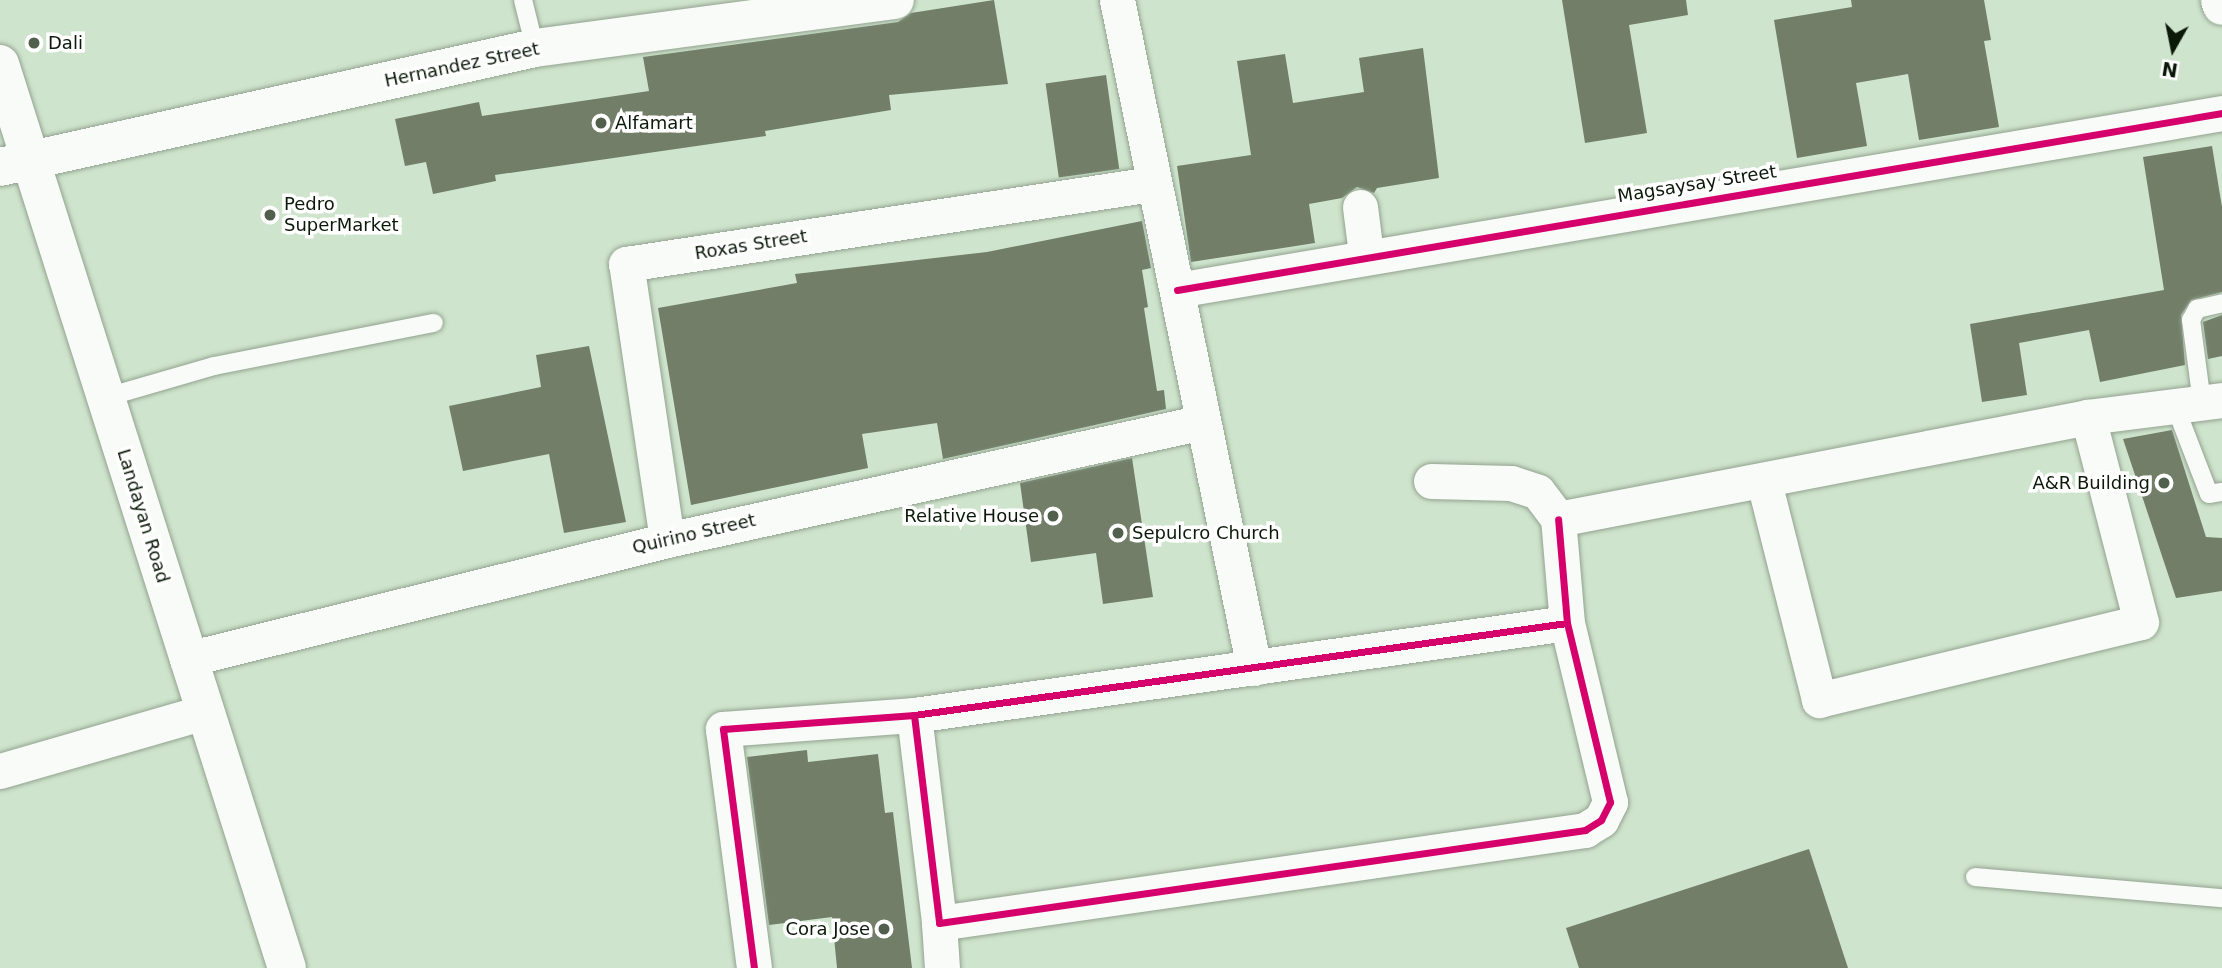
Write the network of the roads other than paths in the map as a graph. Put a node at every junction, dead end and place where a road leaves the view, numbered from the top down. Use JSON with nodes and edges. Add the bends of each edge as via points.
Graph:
{"nodes":[{"id":1,"x":523,"y":0,"type":"edge"},
{"id":2,"x":1117,"y":0,"type":"edge"},
{"id":3,"x":2220,"y":0,"type":"edge"},
{"id":4,"x":881,"y":1,"type":"edge"},
{"id":5,"x":2222,"y":6,"type":"edge"},
{"id":6,"x":535,"y":48,"type":"junction"},
{"id":7,"x":0,"y":64,"type":"edge"},
{"id":8,"x":2222,"y":113,"type":"edge"},
{"id":9,"x":17,"y":164,"type":"edge"},
{"id":10,"x":1152,"y":184,"type":"junction"},
{"id":11,"x":1360,"y":207,"type":"dead end"},
{"id":12,"x":1366,"y":254,"type":"junction"},
{"id":13,"x":1177,"y":290,"type":"junction"},
{"id":14,"x":2222,"y":303,"type":"edge"},
{"id":15,"x":434,"y":323,"type":"dead end"},
{"id":16,"x":107,"y":397,"type":"junction"},
{"id":17,"x":2200,"y":403,"type":"edge"},
{"id":18,"x":2088,"y":417,"type":"junction"},
{"id":19,"x":1203,"y":422,"type":"junction"},
{"id":20,"x":1431,"y":481,"type":"dead end"},
{"id":21,"x":1765,"y":482,"type":"junction"},
{"id":22,"x":2222,"y":492,"type":"edge"},
{"id":23,"x":1558,"y":519,"type":"junction"},
{"id":24,"x":667,"y":540,"type":"junction"},
{"id":25,"x":1567,"y":624,"type":"junction"},
{"id":26,"x":187,"y":659,"type":"junction"},
{"id":27,"x":1254,"y":668,"type":"junction"},
{"id":28,"x":205,"y":712,"type":"junction"},
{"id":29,"x":914,"y":715,"type":"junction"},
{"id":30,"x":0,"y":771,"type":"edge"},
{"id":31,"x":1975,"y":877,"type":"dead end"},
{"id":32,"x":2222,"y":898,"type":"edge"},
{"id":33,"x":939,"y":923,"type":"junction"},
{"id":34,"x":287,"y":968,"type":"edge"},
{"id":35,"x":754,"y":968,"type":"edge"},
{"id":36,"x":942,"y":968,"type":"edge"}],
"edges":[{"from":1,"to":6,"type":"lane"},
{"from":2,"to":10,"type":"street"},
{"from":3,"to":5,"type":"main road"},
{"from":4,"to":6,"type":"main road","name":"Hernandez Street"},
{"from":6,"to":9,"type":"main road","name":"Hernandez Street"},
{"from":7,"to":9,"type":"main road","name":"Landayan Road"},
{"from":8,"to":12,"type":"street","name":"Magsaysay Street"},
{"from":9,"to":16,"type":"main road","name":"Landayan Road"},
{"from":10,"to":13,"type":"street"},
{"from":10,"to":24,"type":"street","name":"Roxas Street","via":[[626,264]]},
{"from":11,"to":12,"type":"street"},
{"from":12,"to":13,"type":"street","name":"Magsaysay Street"},
{"from":13,"to":19,"type":"street"},
{"from":14,"to":17,"type":"lane","via":[[2197,309],[2191,320]]},
{"from":15,"to":16,"type":"lane","via":[[214,366]]},
{"from":16,"to":26,"type":"main road","name":"Landayan Road"},
{"from":17,"to":18,"type":"street"},
{"from":17,"to":22,"type":"lane","via":[[2209,494]]},
{"from":18,"to":21,"type":"street"},
{"from":18,"to":21,"type":"street","via":[[2141,622],[1819,700]]},
{"from":19,"to":24,"type":"street","name":"Quirino Street"},
{"from":19,"to":27,"type":"street"},
{"from":20,"to":23,"type":"street","via":[[1511,483],[1538,492]]},
{"from":21,"to":23,"type":"street"},
{"from":23,"to":25,"type":"street"},
{"from":24,"to":26,"type":"street","name":"Quirino Street"},
{"from":25,"to":27,"type":"street"},
{"from":25,"to":33,"type":"street","via":[[1609,802],[1601,820],[1585,830]]},
{"from":26,"to":28,"type":"main road","name":"Landayan Road"},
{"from":27,"to":29,"type":"street"},
{"from":28,"to":30,"type":"street"},
{"from":28,"to":34,"type":"main road","name":"Landayan Road"},
{"from":29,"to":33,"type":"street"},
{"from":29,"to":35,"type":"street","via":[[723,729]]},
{"from":31,"to":32,"type":"lane"},
{"from":33,"to":36,"type":"street"}]}
